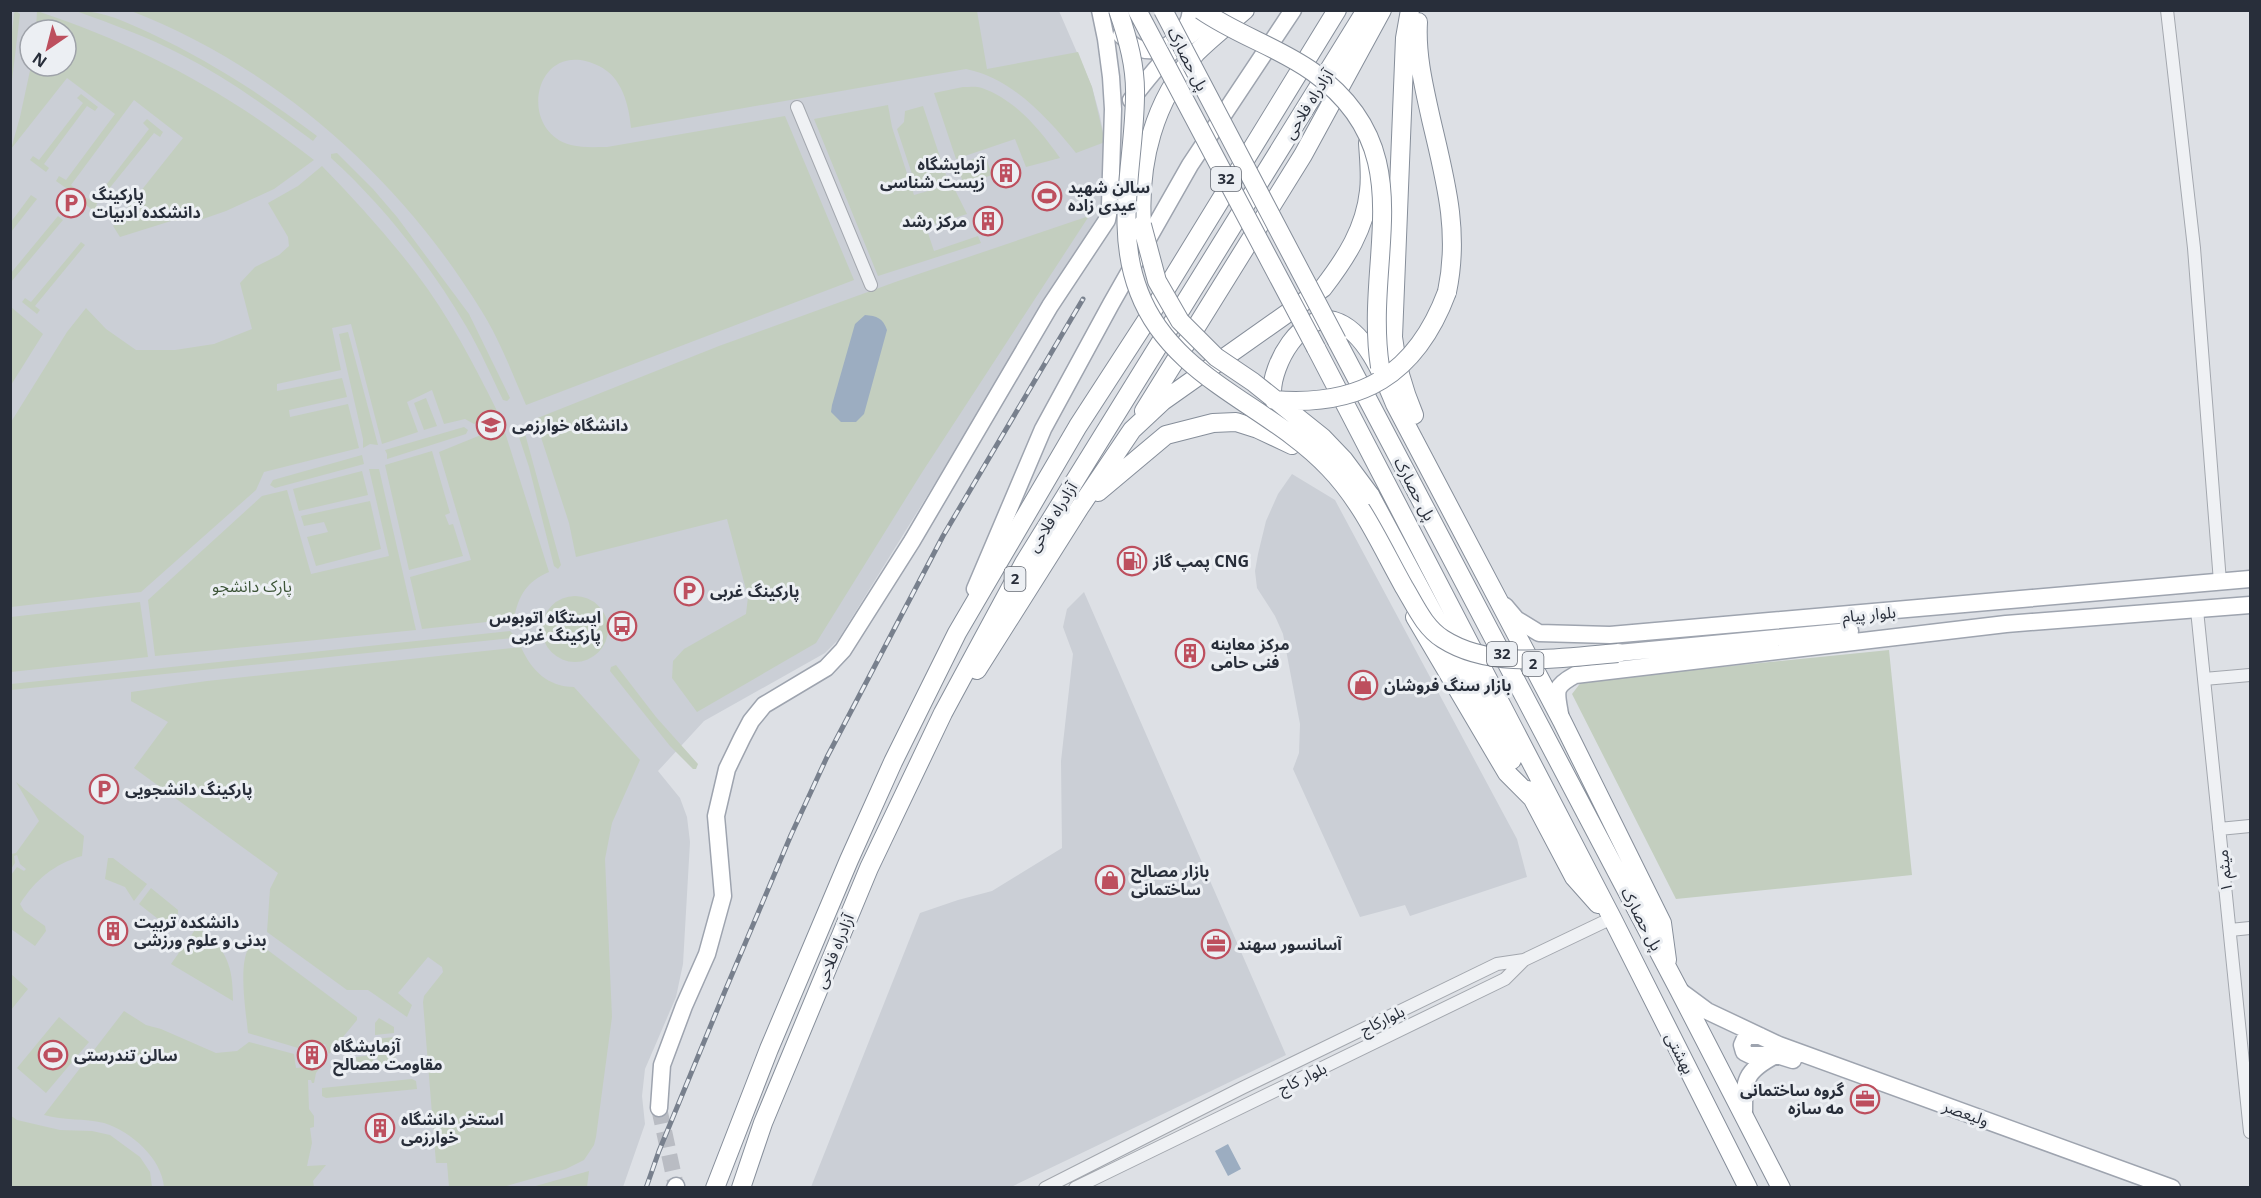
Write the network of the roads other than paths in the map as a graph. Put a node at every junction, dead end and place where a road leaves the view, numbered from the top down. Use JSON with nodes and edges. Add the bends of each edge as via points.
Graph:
{"nodes":[{"id":1,"x":1137,"y":10,"type":"edge"},
{"id":2,"x":1163,"y":10,"type":"edge"},
{"id":3,"x":1191,"y":10,"type":"edge"},
{"id":4,"x":1201,"y":10,"type":"edge"},
{"id":5,"x":1229,"y":10,"type":"edge"},
{"id":6,"x":1245,"y":10,"type":"edge"},
{"id":7,"x":1293,"y":10,"type":"edge"},
{"id":8,"x":1337,"y":10,"type":"edge"},
{"id":9,"x":1366,"y":10,"type":"edge"},
{"id":10,"x":1382,"y":10,"type":"edge"},
{"id":11,"x":1410,"y":10,"type":"edge"},
{"id":12,"x":1419,"y":10,"type":"edge"},
{"id":13,"x":2167,"y":10,"type":"edge"},
{"id":14,"x":1106,"y":12,"type":"edge"},
{"id":15,"x":796,"y":107,"type":"dead end"},
{"id":16,"x":1368,"y":131,"type":"junction"},
{"id":17,"x":1112,"y":133,"type":"junction"},
{"id":18,"x":871,"y":285,"type":"dead end"},
{"id":19,"x":1380,"y":367,"type":"junction"},
{"id":20,"x":1222,"y":387,"type":"junction"},
{"id":21,"x":1132,"y":430,"type":"junction"},
{"id":22,"x":1291,"y":445,"type":"junction"},
{"id":23,"x":1426,"y":463,"type":"junction"},
{"id":24,"x":1080,"y":507,"type":"junction"},
{"id":25,"x":2250,"y":579,"type":"edge"},
{"id":26,"x":2220,"y":582,"type":"junction"},
{"id":27,"x":1499,"y":599,"type":"junction"},
{"id":28,"x":2250,"y":605,"type":"edge"},
{"id":29,"x":2197,"y":610,"type":"junction"},
{"id":30,"x":2006,"y":624,"type":"junction"},
{"id":31,"x":957,"y":633,"type":"junction"},
{"id":32,"x":1566,"y":634,"type":"junction"},
{"id":33,"x":1610,"y":635,"type":"junction"},
{"id":34,"x":1618,"y":653,"type":"joint"},
{"id":35,"x":1610,"y":670,"type":"junction"},
{"id":36,"x":1575,"y":675,"type":"junction"},
{"id":37,"x":2250,"y":675,"type":"edge"},
{"id":38,"x":2204,"y":680,"type":"junction"},
{"id":39,"x":1562,"y":721,"type":"junction"},
{"id":40,"x":919,"y":763,"type":"junction"},
{"id":41,"x":1533,"y":799,"type":"junction"},
{"id":42,"x":2250,"y":826,"type":"edge"},
{"id":43,"x":2219,"y":829,"type":"junction"},
{"id":44,"x":1612,"y":918,"type":"junction"},
{"id":45,"x":2250,"y":928,"type":"edge"},
{"id":46,"x":2230,"y":930,"type":"junction"},
{"id":47,"x":1524,"y":960,"type":"junction"},
{"id":48,"x":1667,"y":968,"type":"junction"},
{"id":49,"x":1679,"y":990,"type":"junction"},
{"id":50,"x":1761,"y":1036,"type":"junction"},
{"id":51,"x":1777,"y":1055,"type":"junction"},
{"id":52,"x":2248,"y":1084,"type":"edge"},
{"id":53,"x":659,"y":1108,"type":"tunnel mouth"},
{"id":54,"x":1744,"y":1116,"type":"junction"},
{"id":55,"x":2250,"y":1132,"type":"edge"},
{"id":56,"x":716,"y":1188,"type":"edge"},
{"id":57,"x":741,"y":1188,"type":"edge"},
{"id":58,"x":1045,"y":1188,"type":"edge"},
{"id":59,"x":1075,"y":1188,"type":"edge"},
{"id":60,"x":1748,"y":1188,"type":"edge"},
{"id":61,"x":1781,"y":1188,"type":"edge"},
{"id":62,"x":2144,"y":1188,"type":"edge"},
{"id":63,"x":2172,"y":1188,"type":"edge"}],
"edges":[{"from":1,"to":44,"type":"highway","name":"پل حصارک","number":"32","bridge":true},
{"from":2,"to":48,"type":"highway","name":"پل حصارک","number":"32","bridge":true},
{"from":3,"to":14,"type":"main road","via":[[1182,33],[1166,47],[1155,49],[1132,45]]},
{"from":4,"to":16,"type":"highway","bridge":true,"via":[[1314,72],[1339,93]]},
{"from":5,"to":17,"type":"main road","via":[[1170,51],[1131,100]]},
{"from":6,"to":41,"type":"highway","bridge":true,"via":[[1197,53],[1158,111],[1141,196],[1143,225],[1157,281],[1180,321],[1216,357],[1322,437],[1370,495]]},
{"from":7,"to":31,"type":"main road","via":[[1190,165],[1043,429]]},
{"from":8,"to":31,"type":"highway","name":"آزادراه فلاحی","number":"2","via":[[1078,426]]},
{"from":9,"to":40,"type":"highway","name":"آزادراه فلاحی","number":"2","via":[[1024,563]]},
{"from":10,"to":21,"type":"highway","via":[[1303,155]]},
{"from":11,"to":23,"type":"highway","via":[[1405,38],[1393,337],[1404,393],[1422,434]]},
{"from":12,"to":20,"type":"highway","bridge":true,"via":[[1421,70],[1451,213],[1453,253],[1447,292],[1438,317],[1417,349],[1396,371],[1373,385],[1328,399],[1291,401]]},
{"from":13,"to":26,"type":"street","via":[[2194,249]]},
{"from":14,"to":17,"type":"main road"},
{"from":14,"to":20,"type":"highway","bridge":true,"via":[[1131,52],[1134,74],[1125,213],[1127,245],[1139,292],[1157,327],[1180,354]]},
{"from":15,"to":18,"type":"street"},
{"from":16,"to":19,"type":"highway","bridge":true,"via":[[1383,195],[1376,305]]},
{"from":16,"to":21,"type":"highway","via":[[1369,190],[1362,221],[1351,249],[1323,288],[1163,401]]},
{"from":17,"to":53,"type":"main road","via":[[1107,220],[1050,306],[843,651],[826,668],[764,705],[751,721],[727,769],[716,816],[723,896],[707,954],[662,1065]]},
{"from":19,"to":22,"type":"highway","via":[[1358,338],[1334,321],[1301,331],[1281,358],[1273,375],[1271,394]]},
{"from":19,"to":23,"type":"highway","number":"2"},
{"from":20,"to":34,"type":"highway","bridge":true,"via":[[1311,450],[1340,480],[1367,519],[1422,618],[1442,638],[1480,653],[1516,658]]},
{"from":21,"to":24,"type":"highway"},
{"from":22,"to":24,"type":"highway","via":[[1236,422],[1213,423],[1166,435]]},
{"from":22,"to":41,"type":"highway","via":[[1335,484],[1507,773]]},
{"from":23,"to":27,"type":"highway","number":"2"},
{"from":24,"to":40,"type":"highway"},
{"from":25,"to":26,"type":"main road","name":"بلوار پیام"},
{"from":26,"to":33,"type":"main road","name":"بلوار پیام"},
{"from":27,"to":32,"type":"main road","name":"بلوار پیام","via":[[1528,628],[1539,633]]},
{"from":27,"to":39,"type":"highway","number":"2"},
{"from":28,"to":29,"type":"main road","name":"بلوار پیام"},
{"from":29,"to":30,"type":"main road","name":"بلوار پیام"},
{"from":29,"to":38,"type":"street","name":"میثم ۱"},
{"from":30,"to":34,"type":"main road","via":[[1947,622]]},
{"from":30,"to":35,"type":"main road","name":"بلوار پیام"},
{"from":31,"to":56,"type":"highway","name":"آزادراه فلاحی","number":"2","via":[[849,860],[769,1049]]},
{"from":32,"to":33,"type":"main road","name":"بلوار پیام"},
{"from":32,"to":36,"type":"main road","via":[[1582,652]]},
{"from":33,"to":35,"type":"main road","via":[[1600,641],[1596,653],[1600,664]]},
{"from":35,"to":36,"type":"main road","name":"بلوار پیام"},
{"from":36,"to":39,"type":"main road","via":[[1559,685],[1556,693]]},
{"from":37,"to":38,"type":"street"},
{"from":38,"to":43,"type":"street","name":"میثم ۱"},
{"from":39,"to":48,"type":"highway","number":"2","via":[[1662,923]]},
{"from":40,"to":57,"type":"highway","name":"آزادراه فلاحی","number":"2","via":[[864,878],[763,1123]]},
{"from":41,"to":44,"type":"highway","via":[[1574,877]]},
{"from":42,"to":43,"type":"street"},
{"from":43,"to":46,"type":"street","name":"میثم ۱"},
{"from":44,"to":47,"type":"street"},
{"from":44,"to":60,"type":"highway","name":"بهشتی","number":"32"},
{"from":45,"to":46,"type":"street"},
{"from":46,"to":52,"type":"street","name":"میثم ۱"},
{"from":47,"to":58,"type":"street","name":"بلوارکاج","via":[[1497,964]]},
{"from":47,"to":59,"type":"street","name":"بلوار کاج","via":[[1504,979]]},
{"from":48,"to":49,"type":"highway","name":"بهشتی","number":"32"},
{"from":49,"to":50,"type":"main road","name":"ولیعصر","via":[[1707,1011]]},
{"from":49,"to":54,"type":"highway","name":"بهشتی","number":"32"},
{"from":50,"to":51,"type":"main road","name":"ولیعصر","via":[[1746,1036],[1742,1042],[1744,1052]]},
{"from":50,"to":63,"type":"main road","name":"ولیعصر"},
{"from":51,"to":54,"type":"main road","via":[[1748,1075]]},
{"from":51,"to":62,"type":"main road","name":"ولیعصر"},
{"from":52,"to":55,"type":"street","name":"میثم ۱"},
{"from":54,"to":61,"type":"highway","name":"بهشتی","number":"32"}]}
